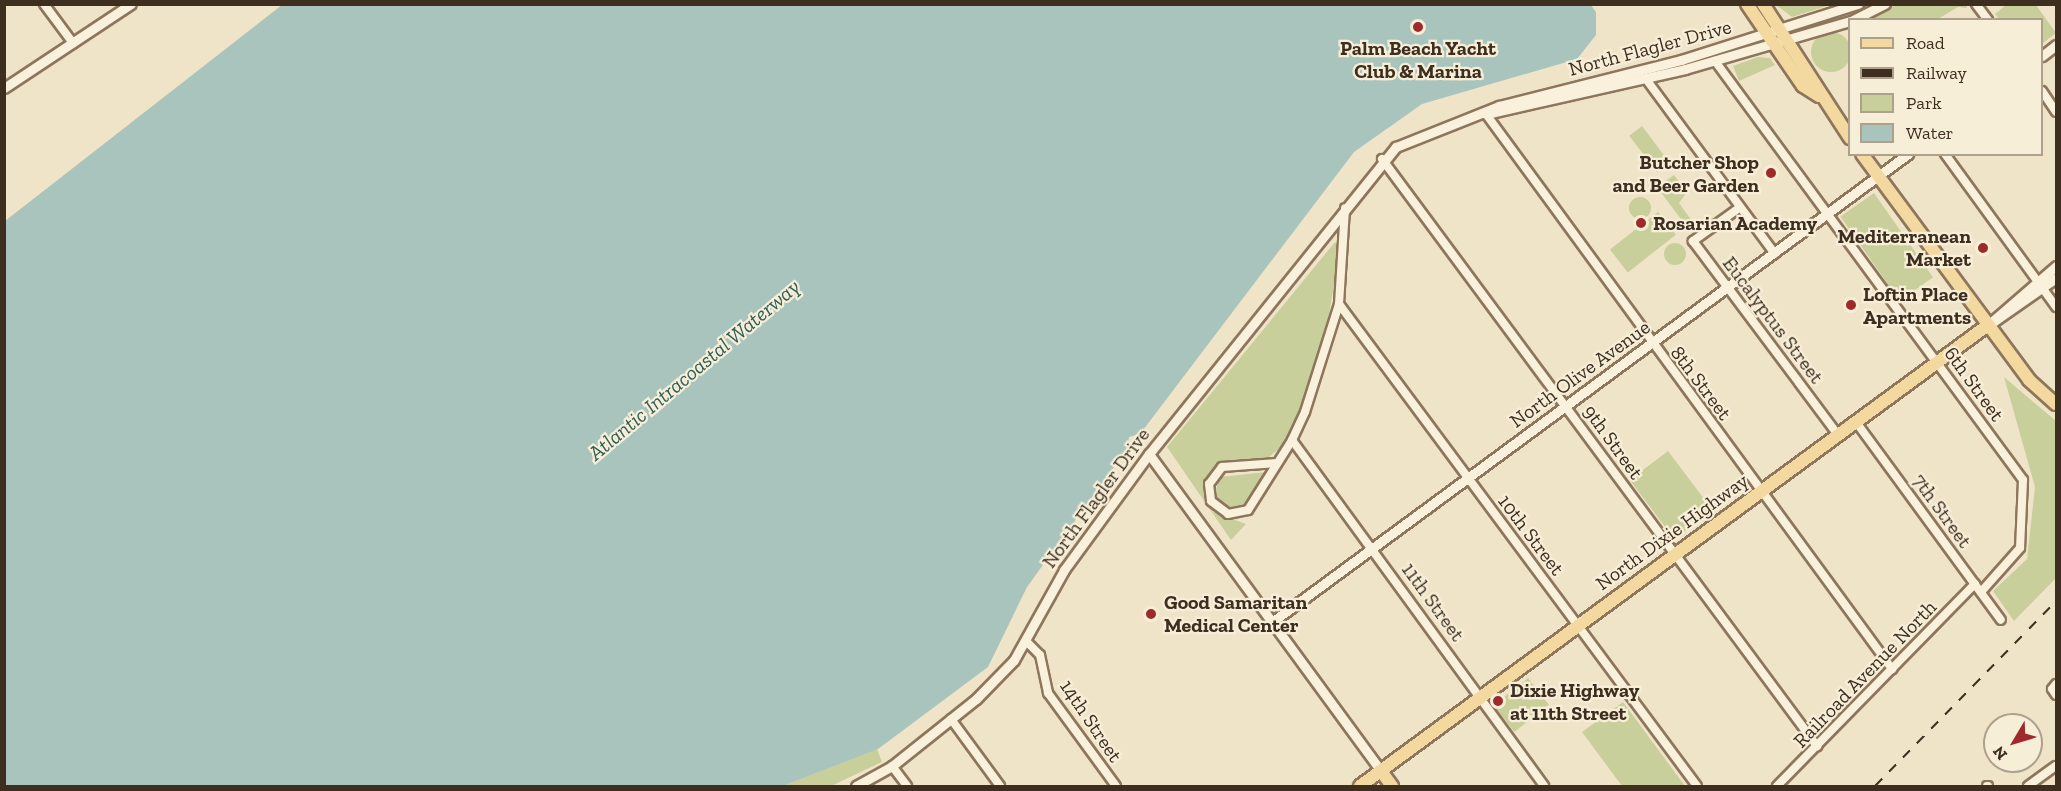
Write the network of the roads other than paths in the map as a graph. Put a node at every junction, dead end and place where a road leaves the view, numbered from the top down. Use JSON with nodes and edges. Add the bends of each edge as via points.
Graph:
{"nodes":[{"id":1,"x":44,"y":4,"type":"edge"},
{"id":2,"x":131,"y":4,"type":"edge"},
{"id":3,"x":1748,"y":4,"type":"edge"},
{"id":4,"x":1763,"y":4,"type":"edge"},
{"id":5,"x":1858,"y":4,"type":"edge"},
{"id":6,"x":1885,"y":4,"type":"edge"},
{"id":7,"x":1976,"y":4,"type":"edge"},
{"id":8,"x":1858,"y":18,"type":"edge"},
{"id":9,"x":1986,"y":18,"type":"edge"},
{"id":10,"x":1848,"y":22,"type":"edge"},
{"id":11,"x":1783,"y":35,"type":"junction"},
{"id":12,"x":1770,"y":39,"type":"junction"},
{"id":13,"x":73,"y":43,"type":"junction"},
{"id":14,"x":2056,"y":45,"type":"edge"},
{"id":15,"x":2043,"y":55,"type":"edge"},
{"id":16,"x":1715,"y":61,"type":"junction"},
{"id":17,"x":1646,"y":79,"type":"junction"},
{"id":18,"x":4,"y":88,"type":"edge"},
{"id":19,"x":2043,"y":93,"type":"edge"},
{"id":20,"x":1819,"y":96,"type":"junction"},
{"id":21,"x":2056,"y":112,"type":"edge"},
{"id":22,"x":1486,"y":114,"type":"junction"},
{"id":23,"x":1848,"y":135,"type":"edge"},
{"id":24,"x":1864,"y":156,"type":"edge"},
{"id":25,"x":1905,"y":156,"type":"edge"},
{"id":26,"x":1946,"y":156,"type":"edge"},
{"id":27,"x":1382,"y":159,"type":"junction"},
{"id":28,"x":1879,"y":176,"type":"junction"},
{"id":29,"x":1345,"y":204,"type":"junction"},
{"id":30,"x":1739,"y":208,"type":"junction"},
{"id":31,"x":1828,"y":214,"type":"junction"},
{"id":32,"x":1775,"y":254,"type":"junction"},
{"id":33,"x":2056,"y":266,"type":"edge"},
{"id":34,"x":2056,"y":278,"type":"edge"},
{"id":35,"x":2040,"y":284,"type":"junction"},
{"id":36,"x":1729,"y":288,"type":"junction"},
{"id":37,"x":1339,"y":304,"type":"junction"},
{"id":38,"x":2056,"y":307,"type":"edge"},
{"id":39,"x":1988,"y":325,"type":"junction"},
{"id":40,"x":1652,"y":345,"type":"junction"},
{"id":41,"x":1938,"y":362,"type":"junction"},
{"id":42,"x":2056,"y":404,"type":"edge"},
{"id":43,"x":1567,"y":407,"type":"junction"},
{"id":44,"x":1856,"y":422,"type":"junction"},
{"id":45,"x":1838,"y":435,"type":"junction"},
{"id":46,"x":1292,"y":440,"type":"junction"},
{"id":47,"x":1149,"y":454,"type":"junction"},
{"id":48,"x":1277,"y":463,"type":"junction"},
{"id":49,"x":1468,"y":478,"type":"junction"},
{"id":50,"x":1761,"y":491,"type":"junction"},
{"id":51,"x":1372,"y":548,"type":"junction"},
{"id":52,"x":1674,"y":554,"type":"junction"},
{"id":53,"x":1975,"y":584,"type":"junction"},
{"id":54,"x":1981,"y":592,"type":"junction"},
{"id":55,"x":2001,"y":620,"type":"dead end"},
{"id":56,"x":1272,"y":621,"type":"junction"},
{"id":57,"x":1579,"y":626,"type":"junction"},
{"id":58,"x":1027,"y":642,"type":"junction"},
{"id":59,"x":1892,"y":669,"type":"junction"},
{"id":60,"x":1481,"y":697,"type":"junction"},
{"id":61,"x":951,"y":719,"type":"junction"},
{"id":62,"x":1817,"y":746,"type":"junction"},
{"id":63,"x":892,"y":766,"type":"junction"},
{"id":64,"x":2056,"y":766,"type":"edge"},
{"id":65,"x":1381,"y":771,"type":"junction"},
{"id":66,"x":856,"y":786,"type":"edge"},
{"id":67,"x":907,"y":786,"type":"edge"},
{"id":68,"x":1000,"y":786,"type":"edge"},
{"id":69,"x":1116,"y":786,"type":"edge"},
{"id":70,"x":1360,"y":786,"type":"edge"},
{"id":71,"x":1392,"y":786,"type":"edge"},
{"id":72,"x":1544,"y":786,"type":"edge"},
{"id":73,"x":1697,"y":786,"type":"edge"},
{"id":74,"x":1777,"y":786,"type":"edge"},
{"id":75,"x":2028,"y":786,"type":"edge"}],
"edges":[{"from":1,"to":13,"type":"street"},
{"from":2,"to":13,"type":"street"},
{"from":3,"to":12,"type":"main road"},
{"from":4,"to":11,"type":"main road"},
{"from":5,"to":11,"type":"street","name":"North Flagler Drive"},
{"from":6,"to":8,"type":"street","name":"North Flagler Drive"},
{"from":7,"to":9,"type":"street"},
{"from":10,"to":11,"type":"street","name":"North Flagler Drive"},
{"from":11,"to":12,"type":"street","name":"North Flagler Drive"},
{"from":11,"to":20,"type":"main road","via":[[1814,78]]},
{"from":12,"to":16,"type":"street","name":"North Flagler Drive"},
{"from":12,"to":20,"type":"main road","via":[[1803,86]]},
{"from":12,"to":22,"type":"street","name":"North Flagler Drive"},
{"from":13,"to":18,"type":"street"},
{"from":14,"to":15,"type":"street"},
{"from":16,"to":17,"type":"street","name":"North Flagler Drive"},
{"from":16,"to":31,"type":"street","name":"6th Street"},
{"from":17,"to":22,"type":"street","name":"North Flagler Drive"},
{"from":17,"to":30,"type":"street"},
{"from":19,"to":21,"type":"street"},
{"from":20,"to":23,"type":"main road"},
{"from":22,"to":27,"type":"street","name":"North Flagler Drive","via":[[1430,129]]},
{"from":22,"to":40,"type":"street","name":"8th Street"},
{"from":24,"to":28,"type":"main road"},
{"from":25,"to":28,"type":"street","name":"North Olive Avenue"},
{"from":26,"to":35,"type":"street"},
{"from":27,"to":29,"type":"street","name":"North Flagler Drive"},
{"from":27,"to":43,"type":"street","name":"9th Street"},
{"from":28,"to":31,"type":"street","name":"North Olive Avenue"},
{"from":28,"to":39,"type":"main road"},
{"from":29,"to":37,"type":"street"},
{"from":29,"to":47,"type":"street","name":"North Flagler Drive"},
{"from":30,"to":32,"type":"street"},
{"from":30,"to":36,"type":"street","name":"Eucalyptus Street","via":[[1693,241]]},
{"from":31,"to":32,"type":"street","name":"North Olive Avenue"},
{"from":31,"to":41,"type":"street","name":"6th Street"},
{"from":32,"to":36,"type":"street","name":"North Olive Avenue"},
{"from":33,"to":35,"type":"street","name":"North Dixie Highway"},
{"from":34,"to":35,"type":"street","name":"North Dixie Highway"},
{"from":35,"to":38,"type":"street"},
{"from":35,"to":39,"type":"street","name":"North Dixie Highway"},
{"from":36,"to":40,"type":"street","name":"North Olive Avenue"},
{"from":36,"to":45,"type":"street","name":"Eucalyptus Street"},
{"from":37,"to":46,"type":"street","via":[[1325,360]]},
{"from":37,"to":49,"type":"street","name":"10th Street"},
{"from":39,"to":41,"type":"main road","name":"North Dixie Highway"},
{"from":39,"to":42,"type":"main road","via":[[2028,380]]},
{"from":40,"to":43,"type":"street","name":"North Olive Avenue"},
{"from":40,"to":50,"type":"street","name":"8th Street"},
{"from":41,"to":44,"type":"main road","name":"North Dixie Highway"},
{"from":41,"to":54,"type":"street","name":"6th Street","via":[[2023,480],[2026,497],[2020,548]]},
{"from":43,"to":49,"type":"street","name":"North Olive Avenue"},
{"from":43,"to":52,"type":"street","name":"9th Street"},
{"from":44,"to":45,"type":"main road","name":"North Dixie Highway"},
{"from":44,"to":53,"type":"street","name":"7th Street"},
{"from":45,"to":50,"type":"main road","name":"North Dixie Highway"},
{"from":46,"to":48,"type":"street"},
{"from":46,"to":51,"type":"street","name":"11th Street"},
{"from":47,"to":56,"type":"street"},
{"from":47,"to":58,"type":"street","name":"North Flagler Drive","via":[[1064,570]]},
{"from":48,"to":48,"type":"street","via":[[1222,467],[1209,484],[1211,501],[1228,514],[1248,510]]},
{"from":49,"to":51,"type":"street","name":"North Olive Avenue"},
{"from":49,"to":57,"type":"street","name":"10th Street"},
{"from":50,"to":52,"type":"main road","name":"North Dixie Highway"},
{"from":50,"to":59,"type":"street","name":"8th Street"},
{"from":51,"to":56,"type":"street","name":"North Olive Avenue"},
{"from":51,"to":60,"type":"street","name":"11th Street"},
{"from":52,"to":57,"type":"main road","name":"North Dixie Highway"},
{"from":52,"to":62,"type":"street","name":"9th Street"},
{"from":53,"to":54,"type":"street","name":"7th Street"},
{"from":53,"to":59,"type":"street","name":"Railroad Avenue North"},
{"from":54,"to":55,"type":"street","name":"7th Street"},
{"from":56,"to":65,"type":"street"},
{"from":57,"to":60,"type":"main road","name":"North Dixie Highway"},
{"from":57,"to":73,"type":"street","name":"10th Street"},
{"from":58,"to":61,"type":"street","name":"North Flagler Drive","via":[[995,681]]},
{"from":58,"to":69,"type":"street","name":"14th Street","via":[[1040,655],[1048,693]]},
{"from":59,"to":62,"type":"street","name":"Railroad Avenue North"},
{"from":60,"to":65,"type":"main road","name":"North Dixie Highway"},
{"from":60,"to":72,"type":"street","name":"11th Street"},
{"from":61,"to":63,"type":"street","name":"North Flagler Drive"},
{"from":61,"to":68,"type":"street"},
{"from":62,"to":74,"type":"street","name":"Railroad Avenue North"},
{"from":63,"to":66,"type":"street","name":"North Flagler Drive"},
{"from":63,"to":67,"type":"street"},
{"from":64,"to":75,"type":"street"},
{"from":65,"to":70,"type":"main road","name":"North Dixie Highway"},
{"from":65,"to":71,"type":"main road"}]}
